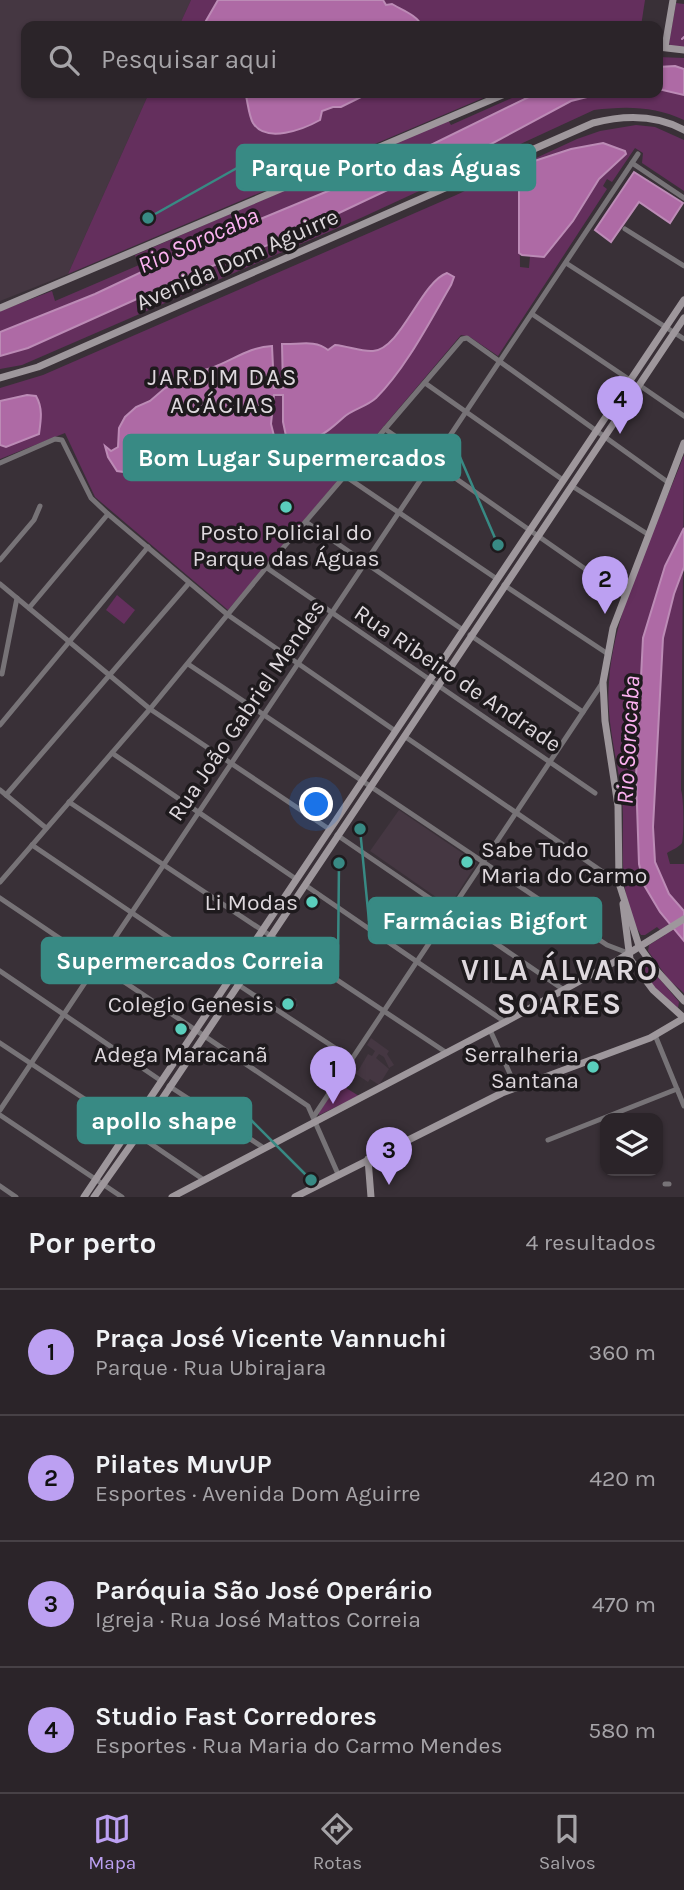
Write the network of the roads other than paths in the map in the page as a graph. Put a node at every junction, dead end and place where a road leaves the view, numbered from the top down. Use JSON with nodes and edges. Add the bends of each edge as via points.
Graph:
{"nodes":[{"id":1,"x":673,"y":0,"type":"edge"},
{"id":2,"x":663,"y":43,"type":"edge"},
{"id":3,"x":663,"y":47,"type":"edge"},
{"id":4,"x":684,"y":50,"type":"edge"},
{"id":5,"x":495,"y":98,"type":"edge"},
{"id":6,"x":684,"y":130,"type":"edge"},
{"id":7,"x":638,"y":154,"type":"dead end"},
{"id":8,"x":632,"y":163,"type":"junction"},
{"id":9,"x":684,"y":198,"type":"edge"},
{"id":10,"x":625,"y":229,"type":"dead end"},
{"id":11,"x":566,"y":263,"type":"junction"},
{"id":12,"x":684,"y":266,"type":"edge"},
{"id":13,"x":684,"y":300,"type":"edge"},
{"id":14,"x":0,"y":308,"type":"edge"},
{"id":15,"x":532,"y":314,"type":"junction"},
{"id":16,"x":684,"y":318,"type":"edge"},
{"id":17,"x":666,"y":327,"type":"junction"},
{"id":18,"x":674,"y":332,"type":"junction"},
{"id":19,"x":684,"y":339,"type":"edge"},
{"id":20,"x":500,"y":361,"type":"junction"},
{"id":21,"x":0,"y":378,"type":"edge"},
{"id":22,"x":630,"y":380,"type":"junction"},
{"id":23,"x":425,"y":383,"type":"junction"},
{"id":24,"x":639,"y":386,"type":"junction"},
{"id":25,"x":466,"y":412,"type":"junction"},
{"id":26,"x":684,"y":416,"type":"edge"},
{"id":27,"x":385,"y":429,"type":"junction"},
{"id":28,"x":596,"y":430,"type":"junction"},
{"id":29,"x":604,"y":436,"type":"junction"},
{"id":30,"x":684,"y":443,"type":"edge"},
{"id":31,"x":0,"y":463,"type":"edge"},
{"id":32,"x":432,"y":463,"type":"junction"},
{"id":33,"x":345,"y":475,"type":"junction"},
{"id":34,"x":563,"y":480,"type":"junction"},
{"id":35,"x":669,"y":483,"type":"junction"},
{"id":36,"x":572,"y":486,"type":"junction"},
{"id":37,"x":40,"y":506,"type":"dead end"},
{"id":38,"x":399,"y":513,"type":"junction"},
{"id":39,"x":108,"y":514,"type":"junction"},
{"id":40,"x":306,"y":522,"type":"junction"},
{"id":41,"x":533,"y":533,"type":"junction"},
{"id":42,"x":649,"y":535,"type":"junction"},
{"id":43,"x":148,"y":547,"type":"junction"},
{"id":44,"x":0,"y":560,"type":"edge"},
{"id":45,"x":365,"y":563,"type":"junction"},
{"id":46,"x":267,"y":568,"type":"junction"},
{"id":47,"x":496,"y":579,"type":"junction"},
{"id":48,"x":189,"y":583,"type":"junction"},
{"id":49,"x":0,"y":584,"type":"edge"},
{"id":50,"x":504,"y":585,"type":"junction"},
{"id":51,"x":624,"y":596,"type":"junction"},
{"id":52,"x":17,"y":598,"type":"junction"},
{"id":53,"x":29,"y":608,"type":"junction"},
{"id":54,"x":332,"y":613,"type":"junction"},
{"id":55,"x":228,"y":615,"type":"junction"},
{"id":56,"x":463,"y":630,"type":"junction"},
{"id":57,"x":470,"y":635,"type":"junction"},
{"id":58,"x":69,"y":642,"type":"junction"},
{"id":59,"x":608,"y":654,"type":"junction"},
{"id":60,"x":298,"y":663,"type":"junction"},
{"id":61,"x":188,"y":664,"type":"junction"},
{"id":62,"x":2,"y":674,"type":"dead end"},
{"id":63,"x":109,"y":675,"type":"junction"},
{"id":64,"x":429,"y":680,"type":"junction"},
{"id":65,"x":603,"y":682,"type":"junction"},
{"id":66,"x":437,"y":685,"type":"junction"},
{"id":67,"x":591,"y":701,"type":"junction"},
{"id":68,"x":604,"y":702,"type":"junction"},
{"id":69,"x":150,"y":709,"type":"junction"},
{"id":70,"x":583,"y":712,"type":"junction"},
{"id":71,"x":264,"y":715,"type":"junction"},
{"id":72,"x":0,"y":725,"type":"edge"},
{"id":73,"x":394,"y":730,"type":"junction"},
{"id":74,"x":404,"y":736,"type":"junction"},
{"id":75,"x":112,"y":753,"type":"junction"},
{"id":76,"x":550,"y":762,"type":"junction"},
{"id":77,"x":232,"y":764,"type":"junction"},
{"id":78,"x":361,"y":780,"type":"junction"},
{"id":79,"x":370,"y":785,"type":"junction"},
{"id":80,"x":0,"y":790,"type":"edge"},
{"id":81,"x":595,"y":793,"type":"dead end"},
{"id":82,"x":6,"y":794,"type":"junction"},
{"id":83,"x":69,"y":802,"type":"junction"},
{"id":84,"x":199,"y":813,"type":"junction"},
{"id":85,"x":516,"y":813,"type":"junction"},
{"id":86,"x":46,"y":828,"type":"junction"},
{"id":87,"x":329,"y":829,"type":"junction"},
{"id":88,"x":337,"y":835,"type":"junction"},
{"id":89,"x":32,"y":845,"type":"junction"},
{"id":90,"x":484,"y":861,"type":"junction"},
{"id":91,"x":164,"y":865,"type":"junction"},
{"id":92,"x":296,"y":879,"type":"junction"},
{"id":93,"x":0,"y":882,"type":"edge"},
{"id":94,"x":619,"y":884,"type":"junction"},
{"id":95,"x":304,"y":885,"type":"junction"},
{"id":96,"x":622,"y":893,"type":"junction"},
{"id":97,"x":0,"y":898,"type":"edge"},
{"id":98,"x":450,"y":912,"type":"junction"},
{"id":99,"x":132,"y":913,"type":"junction"},
{"id":100,"x":684,"y":919,"type":"edge"},
{"id":101,"x":261,"y":930,"type":"junction"},
{"id":102,"x":270,"y":935,"type":"junction"},
{"id":103,"x":639,"y":946,"type":"junction"},
{"id":104,"x":628,"y":953,"type":"junction"},
{"id":105,"x":417,"y":961,"type":"junction"},
{"id":106,"x":98,"y":964,"type":"junction"},
{"id":107,"x":0,"y":971,"type":"edge"},
{"id":108,"x":228,"y":978,"type":"junction"},
{"id":109,"x":237,"y":984,"type":"junction"},
{"id":110,"x":564,"y":990,"type":"junction"},
{"id":111,"x":683,"y":1001,"type":"edge"},
{"id":112,"x":384,"y":1011,"type":"junction"},
{"id":113,"x":64,"y":1014,"type":"junction"},
{"id":114,"x":684,"y":1018,"type":"edge"},
{"id":115,"x":505,"y":1022,"type":"junction"},
{"id":116,"x":194,"y":1029,"type":"junction"},
{"id":117,"x":490,"y":1030,"type":"junction"},
{"id":118,"x":204,"y":1035,"type":"junction"},
{"id":119,"x":656,"y":1035,"type":"junction"},
{"id":120,"x":0,"y":1043,"type":"edge"},
{"id":121,"x":446,"y":1053,"type":"junction"},
{"id":122,"x":352,"y":1059,"type":"junction"},
{"id":123,"x":31,"y":1064,"type":"junction"},
{"id":124,"x":160,"y":1080,"type":"junction"},
{"id":125,"x":169,"y":1086,"type":"junction"},
{"id":126,"x":516,"y":1087,"type":"junction"},
{"id":127,"x":677,"y":1089,"type":"junction"},
{"id":128,"x":684,"y":1106,"type":"edge"},
{"id":129,"x":0,"y":1112,"type":"edge"},
{"id":130,"x":315,"y":1119,"type":"junction"},
{"id":131,"x":130,"y":1129,"type":"junction"},
{"id":132,"x":138,"y":1135,"type":"junction"},
{"id":133,"x":548,"y":1140,"type":"dead end"},
{"id":134,"x":264,"y":1148,"type":"junction"},
{"id":135,"x":368,"y":1159,"type":"junction"},
{"id":136,"x":338,"y":1174,"type":"junction"},
{"id":137,"x":96,"y":1179,"type":"junction"},
{"id":138,"x":204,"y":1180,"type":"junction"},
{"id":139,"x":104,"y":1185,"type":"junction"},
{"id":140,"x":0,"y":1186,"type":"edge"},
{"id":141,"x":16,"y":1197,"type":"edge"},
{"id":142,"x":84,"y":1197,"type":"edge"},
{"id":143,"x":94,"y":1197,"type":"edge"},
{"id":144,"x":122,"y":1197,"type":"edge"},
{"id":145,"x":172,"y":1197,"type":"edge"},
{"id":146,"x":295,"y":1197,"type":"edge"},
{"id":147,"x":371,"y":1197,"type":"edge"}],
"edges":[{"from":1,"to":2,"type":"main road"},
{"from":3,"to":4,"type":"main road"},
{"from":5,"to":14,"type":"main road"},
{"from":6,"to":21,"type":"main road","name":"Avenida Dom Aguirre","via":[[647,117],[593,123],[38,367]]},
{"from":7,"to":8,"type":"street","name":"Rua João Gabriel Mendes"},
{"from":8,"to":9,"type":"street"},
{"from":8,"to":11,"type":"street","name":"Rua João Gabriel Mendes"},
{"from":10,"to":12,"type":"street"},
{"from":11,"to":15,"type":"street","name":"Rua João Gabriel Mendes"},
{"from":11,"to":17,"type":"street"},
{"from":13,"to":17,"type":"main road"},
{"from":15,"to":20,"type":"street","name":"Rua João Gabriel Mendes"},
{"from":15,"to":22,"type":"street"},
{"from":16,"to":18,"type":"main road"},
{"from":17,"to":18,"type":"street"},
{"from":17,"to":22,"type":"main road"},
{"from":18,"to":19,"type":"street"},
{"from":18,"to":24,"type":"main road"},
{"from":20,"to":23,"type":"street","via":[[462,339]]},
{"from":20,"to":25,"type":"street","name":"Rua João Gabriel Mendes"},
{"from":20,"to":28,"type":"street"},
{"from":22,"to":28,"type":"main road"},
{"from":23,"to":25,"type":"street"},
{"from":23,"to":27,"type":"street"},
{"from":24,"to":26,"type":"street"},
{"from":24,"to":29,"type":"main road"},
{"from":25,"to":32,"type":"street","name":"Rua João Gabriel Mendes"},
{"from":25,"to":34,"type":"street"},
{"from":27,"to":32,"type":"street"},
{"from":27,"to":33,"type":"street"},
{"from":28,"to":29,"type":"street"},
{"from":28,"to":34,"type":"main road"},
{"from":29,"to":35,"type":"street"},
{"from":29,"to":36,"type":"main road"},
{"from":30,"to":35,"type":"main road"},
{"from":31,"to":39,"type":"street","via":[[60,439],[91,498]]},
{"from":32,"to":38,"type":"street","name":"Rua João Gabriel Mendes"},
{"from":32,"to":41,"type":"street"},
{"from":33,"to":38,"type":"street"},
{"from":33,"to":40,"type":"street"},
{"from":34,"to":41,"type":"main road"},
{"from":35,"to":42,"type":"main road"},
{"from":36,"to":41,"type":"main road"},
{"from":36,"to":42,"type":"street"},
{"from":37,"to":44,"type":"street","via":[[34,520]]},
{"from":38,"to":45,"type":"street","name":"Rua João Gabriel Mendes"},
{"from":38,"to":47,"type":"street"},
{"from":39,"to":43,"type":"street"},
{"from":39,"to":53,"type":"street"},
{"from":40,"to":45,"type":"street"},
{"from":40,"to":46,"type":"street"},
{"from":41,"to":47,"type":"main road"},
{"from":41,"to":50,"type":"main road"},
{"from":41,"to":51,"type":"street"},
{"from":42,"to":51,"type":"main road"},
{"from":43,"to":48,"type":"street"},
{"from":43,"to":58,"type":"street"},
{"from":45,"to":54,"type":"street","name":"Rua João Gabriel Mendes"},
{"from":45,"to":56,"type":"street"},
{"from":46,"to":54,"type":"street","name":"Rua Ribeiro de Andrade"},
{"from":46,"to":55,"type":"street"},
{"from":47,"to":56,"type":"main road"},
{"from":48,"to":55,"type":"street"},
{"from":48,"to":63,"type":"street"},
{"from":49,"to":52,"type":"street"},
{"from":50,"to":57,"type":"main road"},
{"from":50,"to":59,"type":"street"},
{"from":51,"to":59,"type":"main road"},
{"from":52,"to":53,"type":"street"},
{"from":52,"to":62,"type":"street"},
{"from":53,"to":58,"type":"street"},
{"from":54,"to":60,"type":"street","name":"Rua João Gabriel Mendes"},
{"from":54,"to":64,"type":"street","name":"Rua Ribeiro de Andrade"},
{"from":55,"to":60,"type":"street"},
{"from":55,"to":61,"type":"street"},
{"from":56,"to":64,"type":"main road"},
{"from":57,"to":66,"type":"main road"},
{"from":57,"to":70,"type":"street"},
{"from":58,"to":63,"type":"street"},
{"from":58,"to":72,"type":"street"},
{"from":59,"to":65,"type":"main road"},
{"from":60,"to":71,"type":"street","name":"Rua João Gabriel Mendes"},
{"from":60,"to":73,"type":"street"},
{"from":61,"to":69,"type":"street"},
{"from":61,"to":71,"type":"street"},
{"from":63,"to":69,"type":"street"},
{"from":63,"to":82,"type":"street"},
{"from":64,"to":66,"type":"street","name":"Rua Ribeiro de Andrade"},
{"from":64,"to":73,"type":"main road"},
{"from":65,"to":67,"type":"street"},
{"from":65,"to":68,"type":"main road"},
{"from":66,"to":74,"type":"main road"},
{"from":66,"to":76,"type":"street","name":"Rua Ribeiro de Andrade"},
{"from":67,"to":68,"type":"street"},
{"from":67,"to":70,"type":"street"},
{"from":68,"to":94,"type":"main road","via":[[618,806]]},
{"from":69,"to":75,"type":"street"},
{"from":69,"to":77,"type":"street"},
{"from":70,"to":76,"type":"street"},
{"from":71,"to":77,"type":"street","name":"Rua João Gabriel Mendes"},
{"from":71,"to":78,"type":"street"},
{"from":73,"to":78,"type":"main road"},
{"from":74,"to":79,"type":"main road"},
{"from":74,"to":85,"type":"street"},
{"from":75,"to":83,"type":"street"},
{"from":75,"to":84,"type":"street"},
{"from":76,"to":81,"type":"street","name":"Rua Ribeiro de Andrade"},
{"from":76,"to":85,"type":"street"},
{"from":77,"to":84,"type":"street","name":"Rua João Gabriel Mendes"},
{"from":77,"to":87,"type":"street"},
{"from":78,"to":79,"type":"street"},
{"from":78,"to":87,"type":"main road"},
{"from":79,"to":88,"type":"main road"},
{"from":79,"to":90,"type":"street"},
{"from":80,"to":82,"type":"street"},
{"from":82,"to":86,"type":"street"},
{"from":83,"to":86,"type":"street"},
{"from":83,"to":91,"type":"street"},
{"from":84,"to":91,"type":"street","name":"Rua João Gabriel Mendes"},
{"from":84,"to":92,"type":"street"},
{"from":85,"to":90,"type":"street"},
{"from":85,"to":94,"type":"street"},
{"from":86,"to":89,"type":"street"},
{"from":87,"to":92,"type":"main road"},
{"from":88,"to":95,"type":"main road"},
{"from":88,"to":98,"type":"street"},
{"from":89,"to":93,"type":"street"},
{"from":89,"to":99,"type":"street"},
{"from":90,"to":98,"type":"street"},
{"from":90,"to":104,"type":"street","via":[[607,944]]},
{"from":91,"to":99,"type":"street","name":"Rua João Gabriel Mendes"},
{"from":91,"to":101,"type":"street"},
{"from":92,"to":101,"type":"main road"},
{"from":94,"to":96,"type":"main road"},
{"from":95,"to":102,"type":"main road"},
{"from":95,"to":105,"type":"street"},
{"from":96,"to":103,"type":"main road"},
{"from":96,"to":104,"type":"main road"},
{"from":97,"to":106,"type":"street"},
{"from":98,"to":105,"type":"street"},
{"from":98,"to":110,"type":"street"},
{"from":99,"to":106,"type":"street","name":"Rua João Gabriel Mendes"},
{"from":99,"to":108,"type":"street"},
{"from":100,"to":103,"type":"main road"},
{"from":101,"to":102,"type":"street"},
{"from":101,"to":108,"type":"main road"},
{"from":102,"to":109,"type":"main road"},
{"from":102,"to":112,"type":"street"},
{"from":103,"to":104,"type":"main road"},
{"from":103,"to":111,"type":"main road"},
{"from":104,"to":110,"type":"main road"},
{"from":104,"to":114,"type":"main road","via":[[653,990]]},
{"from":105,"to":112,"type":"street"},
{"from":105,"to":115,"type":"street"},
{"from":106,"to":113,"type":"street","name":"Rua João Gabriel Mendes"},
{"from":106,"to":116,"type":"street"},
{"from":107,"to":113,"type":"street"},
{"from":108,"to":116,"type":"main road"},
{"from":109,"to":118,"type":"main road"},
{"from":109,"to":122,"type":"street"},
{"from":110,"to":115,"type":"main road"},
{"from":112,"to":121,"type":"street"},
{"from":112,"to":122,"type":"street"},
{"from":113,"to":123,"type":"street","name":"Rua João Gabriel Mendes"},
{"from":113,"to":124,"type":"street"},
{"from":114,"to":119,"type":"main road"},
{"from":115,"to":117,"type":"main road"},
{"from":116,"to":118,"type":"street"},
{"from":116,"to":124,"type":"main road"},
{"from":117,"to":121,"type":"main road"},
{"from":117,"to":126,"type":"street"},
{"from":118,"to":125,"type":"main road"},
{"from":118,"to":130,"type":"street","via":[[308,1106]]},
{"from":119,"to":126,"type":"main road"},
{"from":119,"to":127,"type":"street"},
{"from":120,"to":123,"type":"street"},
{"from":121,"to":130,"type":"main road"},
{"from":122,"to":130,"type":"street"},
{"from":123,"to":129,"type":"street","name":"Rua João Gabriel Mendes"},
{"from":123,"to":131,"type":"street"},
{"from":124,"to":131,"type":"main road"},
{"from":125,"to":132,"type":"main road"},
{"from":125,"to":134,"type":"street"},
{"from":126,"to":135,"type":"main road"},
{"from":127,"to":128,"type":"street"},
{"from":127,"to":133,"type":"street"},
{"from":129,"to":137,"type":"street"},
{"from":130,"to":134,"type":"main road"},
{"from":130,"to":136,"type":"street"},
{"from":131,"to":137,"type":"main road"},
{"from":132,"to":138,"type":"street"},
{"from":132,"to":139,"type":"main road"},
{"from":134,"to":138,"type":"main road"},
{"from":135,"to":136,"type":"main road"},
{"from":135,"to":147,"type":"main road"},
{"from":136,"to":146,"type":"main road"},
{"from":137,"to":139,"type":"street"},
{"from":137,"to":142,"type":"main road"},
{"from":138,"to":145,"type":"main road"},
{"from":139,"to":143,"type":"main road"},
{"from":139,"to":144,"type":"street"},
{"from":140,"to":141,"type":"street"}]}
